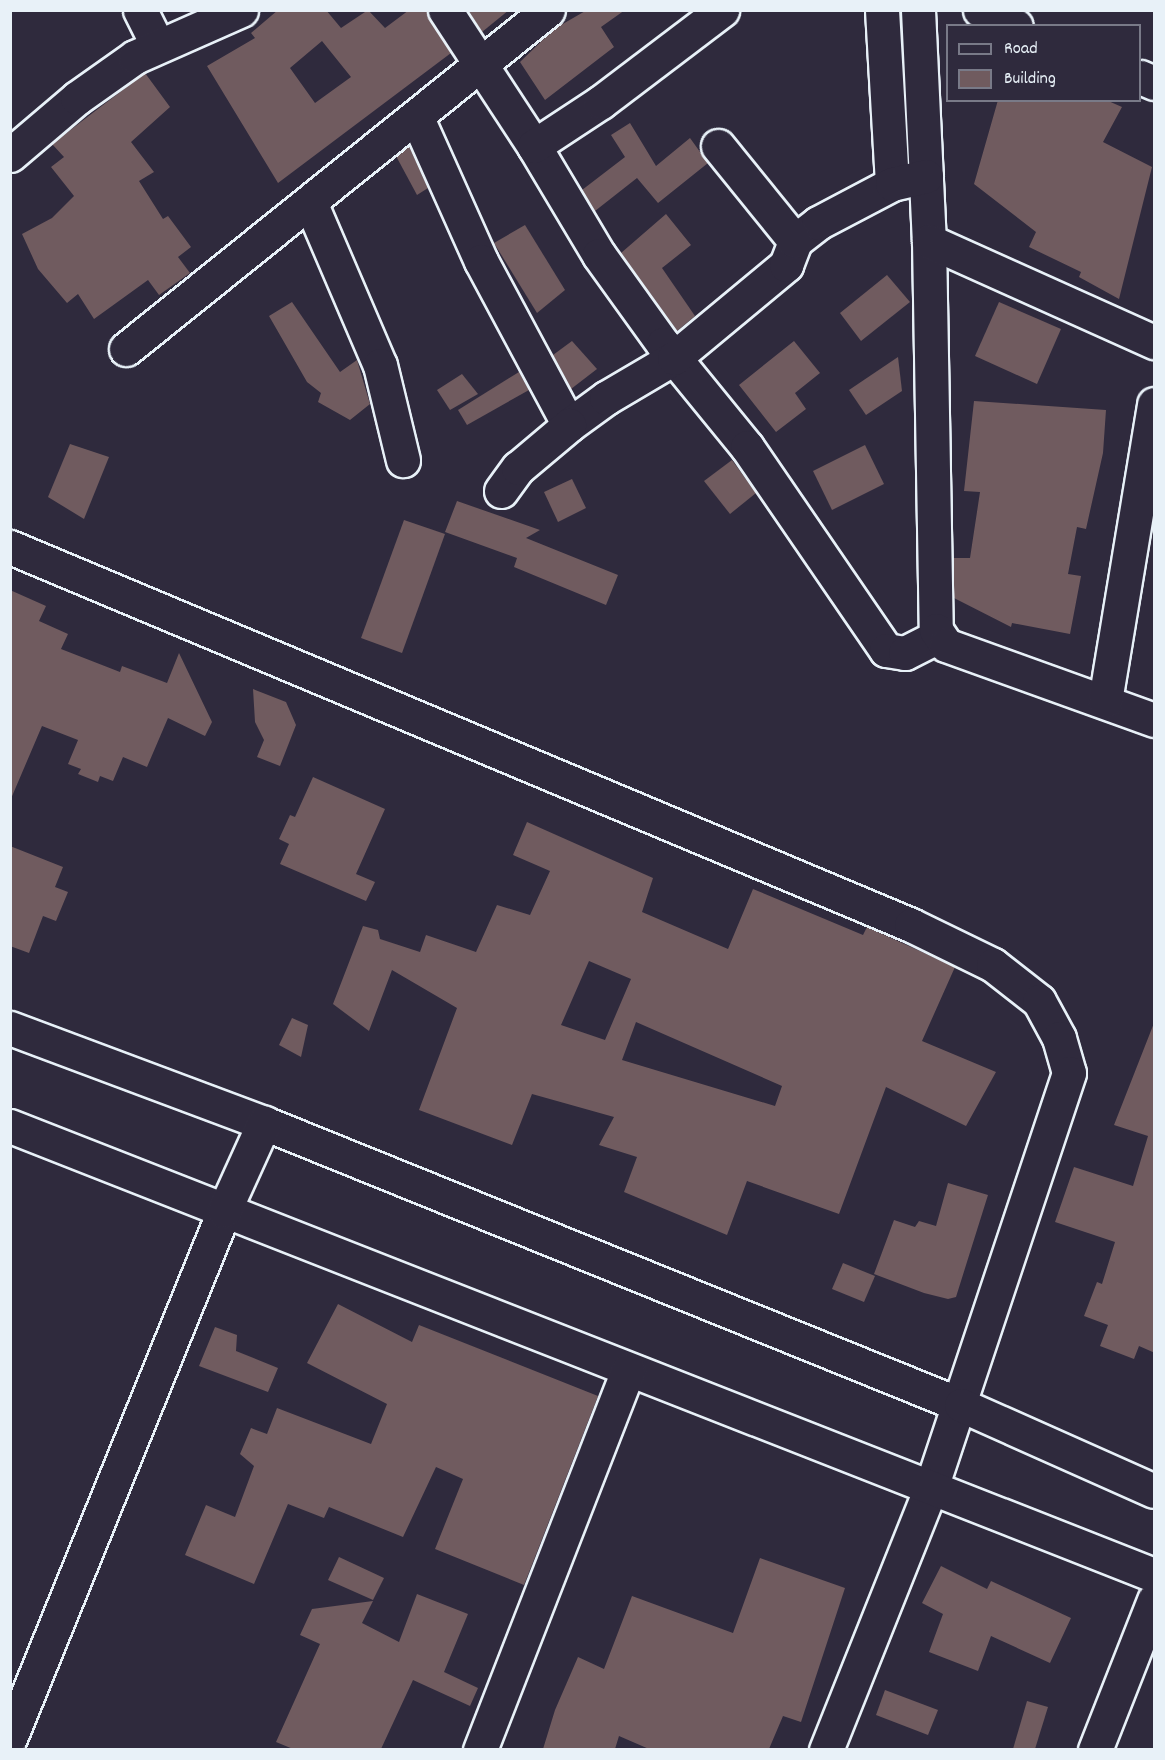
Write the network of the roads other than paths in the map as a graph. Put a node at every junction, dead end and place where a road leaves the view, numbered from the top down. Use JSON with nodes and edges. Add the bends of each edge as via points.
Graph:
{"nodes":[{"id":1,"x":140,"y":10,"type":"edge"},
{"id":2,"x":241,"y":10,"type":"edge"},
{"id":3,"x":445,"y":10,"type":"edge"},
{"id":4,"x":548,"y":10,"type":"edge"},
{"id":5,"x":722,"y":10,"type":"edge"},
{"id":6,"x":882,"y":10,"type":"edge"},
{"id":7,"x":918,"y":10,"type":"edge"},
{"id":8,"x":980,"y":10,"type":"edge"},
{"id":9,"x":1012,"y":24,"type":"edge"},
{"id":10,"x":158,"y":46,"type":"junction"},
{"id":11,"x":482,"y":66,"type":"junction"},
{"id":12,"x":1141,"y":77,"type":"edge"},
{"id":13,"x":1155,"y":83,"type":"edge"},
{"id":14,"x":417,"y":118,"type":"junction"},
{"id":15,"x":534,"y":146,"type":"junction"},
{"id":16,"x":718,"y":146,"type":"dead end"},
{"id":17,"x":10,"y":155,"type":"edge"},
{"id":18,"x":926,"y":176,"type":"junction"},
{"id":19,"x":892,"y":184,"type":"junction"},
{"id":20,"x":310,"y":202,"type":"junction"},
{"id":21,"x":795,"y":241,"type":"junction"},
{"id":22,"x":929,"y":241,"type":"junction"},
{"id":23,"x":1155,"y":342,"type":"edge"},
{"id":24,"x":126,"y":349,"type":"dead end"},
{"id":25,"x":674,"y":358,"type":"junction"},
{"id":26,"x":1155,"y":404,"type":"edge"},
{"id":27,"x":570,"y":425,"type":"junction"},
{"id":28,"x":402,"y":460,"type":"dead end"},
{"id":29,"x":501,"y":491,"type":"dead end"},
{"id":30,"x":10,"y":547,"type":"edge"},
{"id":31,"x":938,"y":636,"type":"junction"},
{"id":32,"x":1105,"y":701,"type":"junction"},
{"id":33,"x":1155,"y":720,"type":"edge"},
{"id":34,"x":10,"y":1028,"type":"edge"},
{"id":35,"x":264,"y":1124,"type":"junction"},
{"id":36,"x":10,"y":1126,"type":"edge"},
{"id":37,"x":224,"y":1211,"type":"junction"},
{"id":38,"x":628,"y":1370,"type":"junction"},
{"id":39,"x":961,"y":1405,"type":"junction"},
{"id":40,"x":930,"y":1490,"type":"junction"},
{"id":41,"x":1155,"y":1491,"type":"edge"},
{"id":42,"x":1155,"y":1575,"type":"edge"},
{"id":43,"x":1155,"y":1600,"type":"edge"},
{"id":44,"x":10,"y":1738,"type":"edge"},
{"id":45,"x":480,"y":1749,"type":"edge"},
{"id":46,"x":826,"y":1749,"type":"edge"},
{"id":47,"x":1095,"y":1749,"type":"edge"}],
"edges":[{"from":1,"to":10,"type":"street"},
{"from":2,"to":10,"type":"street"},
{"from":3,"to":11,"type":"street"},
{"from":4,"to":11,"type":"street"},
{"from":5,"to":15,"type":"street","via":[[601,102]]},
{"from":6,"to":19,"type":"street"},
{"from":7,"to":18,"type":"street"},
{"from":8,"to":9,"type":"street"},
{"from":10,"to":17,"type":"street","via":[[135,57],[77,98]]},
{"from":11,"to":14,"type":"street"},
{"from":11,"to":15,"type":"street"},
{"from":12,"to":13,"type":"street"},
{"from":14,"to":20,"type":"street"},
{"from":14,"to":27,"type":"street","via":[[481,261]]},
{"from":15,"to":25,"type":"street","via":[[599,255]]},
{"from":16,"to":21,"type":"street"},
{"from":18,"to":19,"type":"street"},
{"from":18,"to":22,"type":"street"},
{"from":19,"to":21,"type":"street","via":[[818,223]]},
{"from":20,"to":24,"type":"street"},
{"from":20,"to":28,"type":"street","via":[[380,365]]},
{"from":21,"to":25,"type":"street","via":[[786,265]]},
{"from":22,"to":23,"type":"street"},
{"from":22,"to":31,"type":"street"},
{"from":25,"to":27,"type":"street","via":[[606,398]]},
{"from":25,"to":31,"type":"street","via":[[747,447],[886,650],[905,653]]},
{"from":26,"to":32,"type":"street"},
{"from":27,"to":29,"type":"street","via":[[518,468]]},
{"from":30,"to":39,"type":"street","via":[[911,925],[993,965],[1039,1001],[1059,1038],[1069,1073]]},
{"from":31,"to":32,"type":"street","via":[[946,645]]},
{"from":32,"to":33,"type":"street"},
{"from":34,"to":35,"type":"street"},
{"from":35,"to":37,"type":"street"},
{"from":35,"to":39,"type":"street"},
{"from":36,"to":37,"type":"street"},
{"from":37,"to":38,"type":"street","via":[[333,1250]]},
{"from":37,"to":44,"type":"street"},
{"from":38,"to":40,"type":"street"},
{"from":38,"to":45,"type":"street"},
{"from":39,"to":40,"type":"street"},
{"from":39,"to":41,"type":"street"},
{"from":40,"to":42,"type":"street"},
{"from":40,"to":46,"type":"street"},
{"from":43,"to":47,"type":"street"}]}
